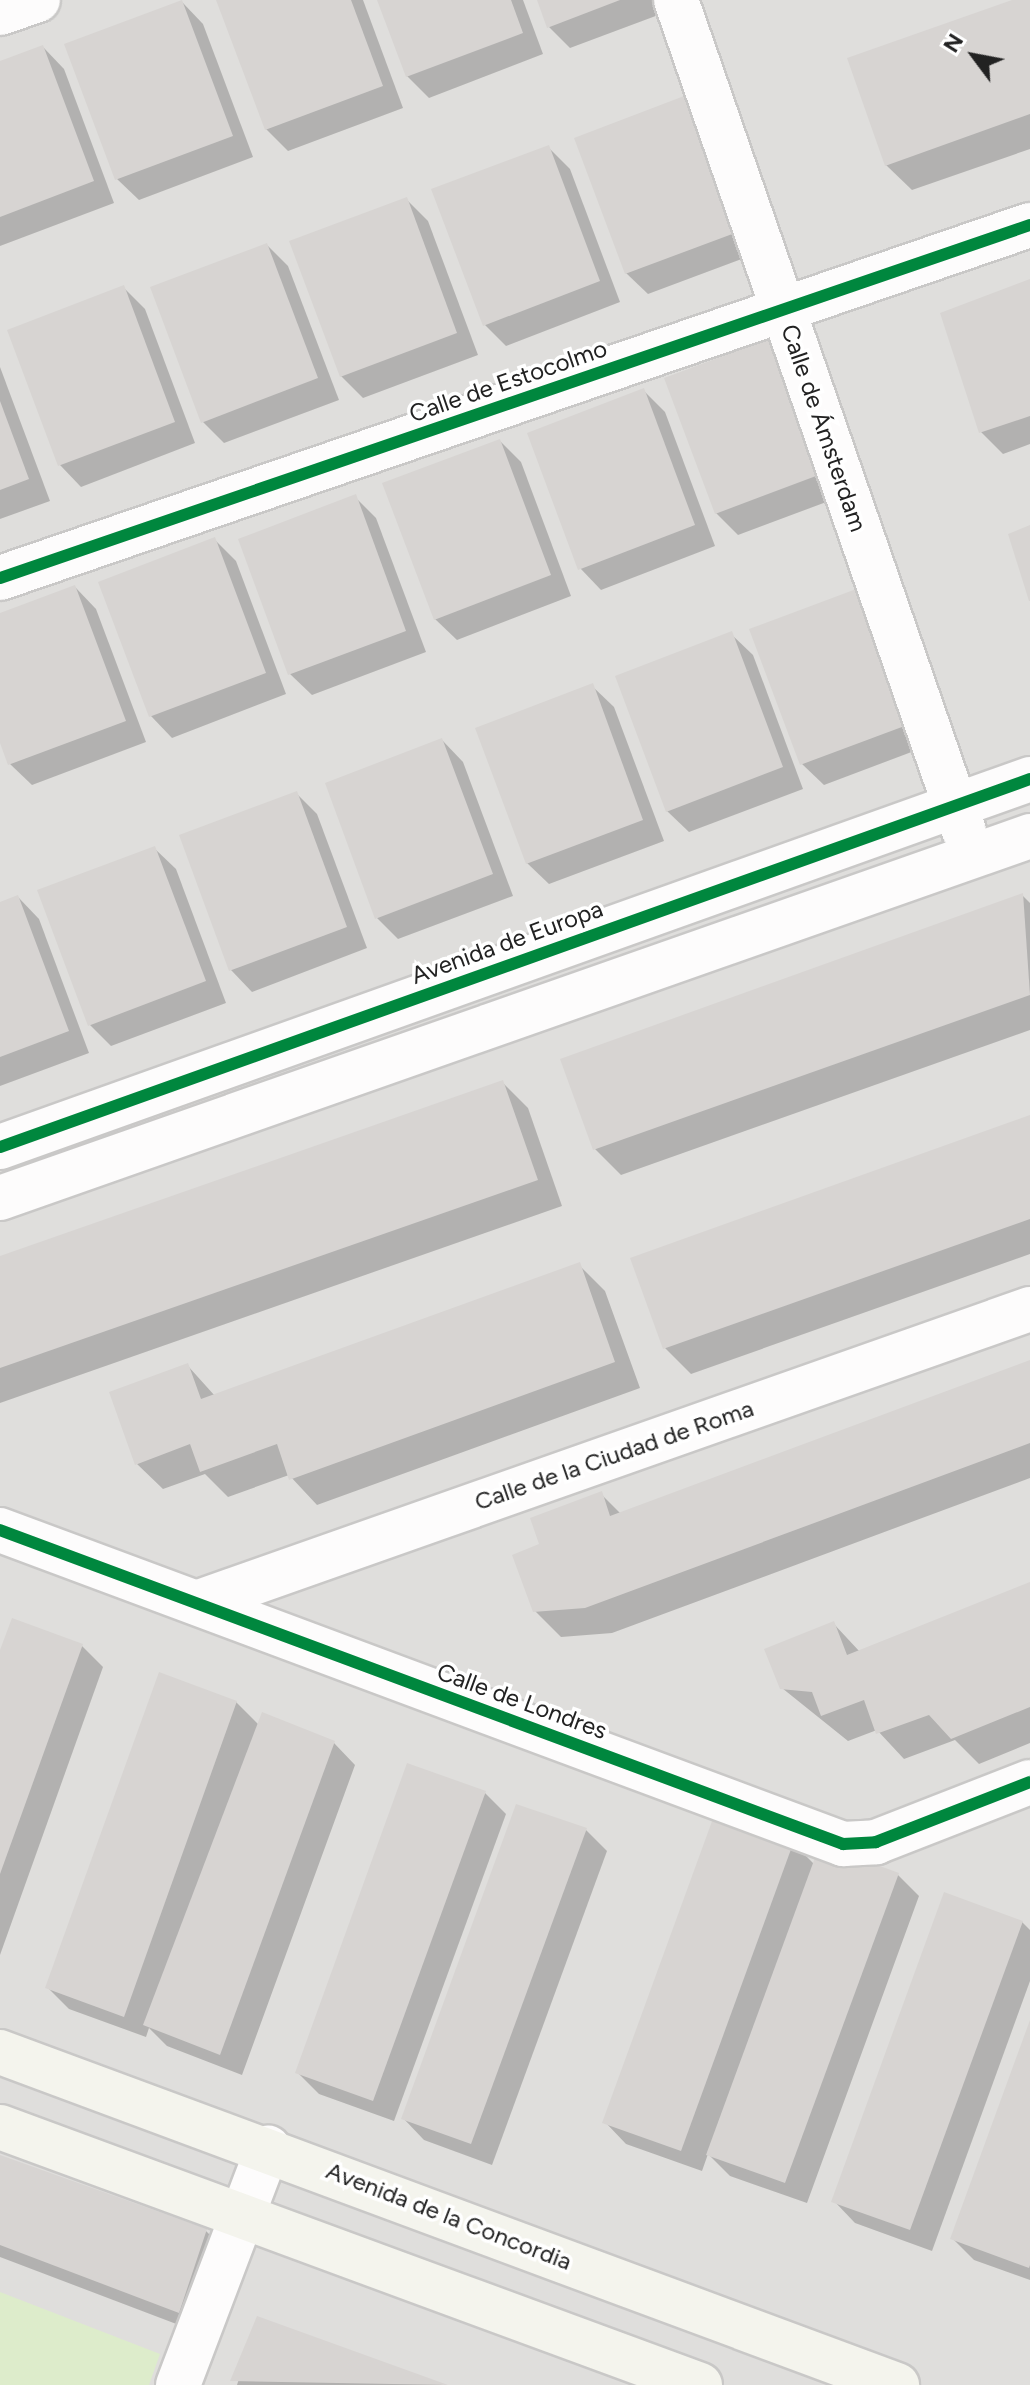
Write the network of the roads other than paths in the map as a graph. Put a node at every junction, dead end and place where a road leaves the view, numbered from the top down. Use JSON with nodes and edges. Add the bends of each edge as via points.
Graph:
{"nodes":[{"id":1,"x":38,"y":0,"type":"edge"},
{"id":2,"x":676,"y":0,"type":"edge"},
{"id":3,"x":0,"y":13,"type":"edge"},
{"id":4,"x":1030,"y":225,"type":"edge"},
{"id":5,"x":783,"y":310,"type":"junction"},
{"id":6,"x":0,"y":578,"type":"edge"},
{"id":7,"x":1030,"y":779,"type":"edge"},
{"id":8,"x":954,"y":805,"type":"junction"},
{"id":9,"x":1030,"y":836,"type":"edge"},
{"id":10,"x":973,"y":856,"type":"junction"},
{"id":11,"x":0,"y":1147,"type":"edge"},
{"id":12,"x":0,"y":1198,"type":"edge"},
{"id":13,"x":1030,"y":1309,"type":"edge"},
{"id":14,"x":0,"y":1530,"type":"edge"},
{"id":15,"x":199,"y":1602,"type":"junction"},
{"id":16,"x":1030,"y":1782,"type":"edge"},
{"id":17,"x":0,"y":2052,"type":"edge"},
{"id":18,"x":0,"y":2127,"type":"edge"},
{"id":19,"x":268,"y":2148,"type":"junction"},
{"id":20,"x":241,"y":2215,"type":"junction"},
{"id":21,"x":178,"y":2385,"type":"edge"},
{"id":22,"x":700,"y":2385,"type":"edge"},
{"id":23,"x":897,"y":2385,"type":"edge"}],
"edges":[{"from":1,"to":3,"type":"street"},
{"from":2,"to":5,"type":"street","name":"Calle de Ámsterdam"},
{"from":4,"to":5,"type":"street","name":"Calle de Estocolmo"},
{"from":5,"to":6,"type":"street","name":"Calle de Estocolmo"},
{"from":5,"to":8,"type":"street","name":"Calle de Ámsterdam"},
{"from":7,"to":8,"type":"street","name":"Avenida de Europa"},
{"from":8,"to":10,"type":"street","name":"Calle de Ámsterdam"},
{"from":8,"to":11,"type":"street","name":"Avenida de Europa"},
{"from":9,"to":10,"type":"street"},
{"from":10,"to":12,"type":"street"},
{"from":13,"to":15,"type":"street","name":"Calle de la Ciudad de Roma"},
{"from":14,"to":15,"type":"street","name":"Calle de Londres"},
{"from":15,"to":16,"type":"street","name":"Calle de Londres","via":[[843,1844],[876,1842]]},
{"from":17,"to":19,"type":"street","name":"Avenida de la Concordia"},
{"from":18,"to":20,"type":"street"},
{"from":19,"to":20,"type":"street"},
{"from":19,"to":23,"type":"street","name":"Avenida de la Concordia"},
{"from":20,"to":21,"type":"street"},
{"from":20,"to":22,"type":"street"}]}
